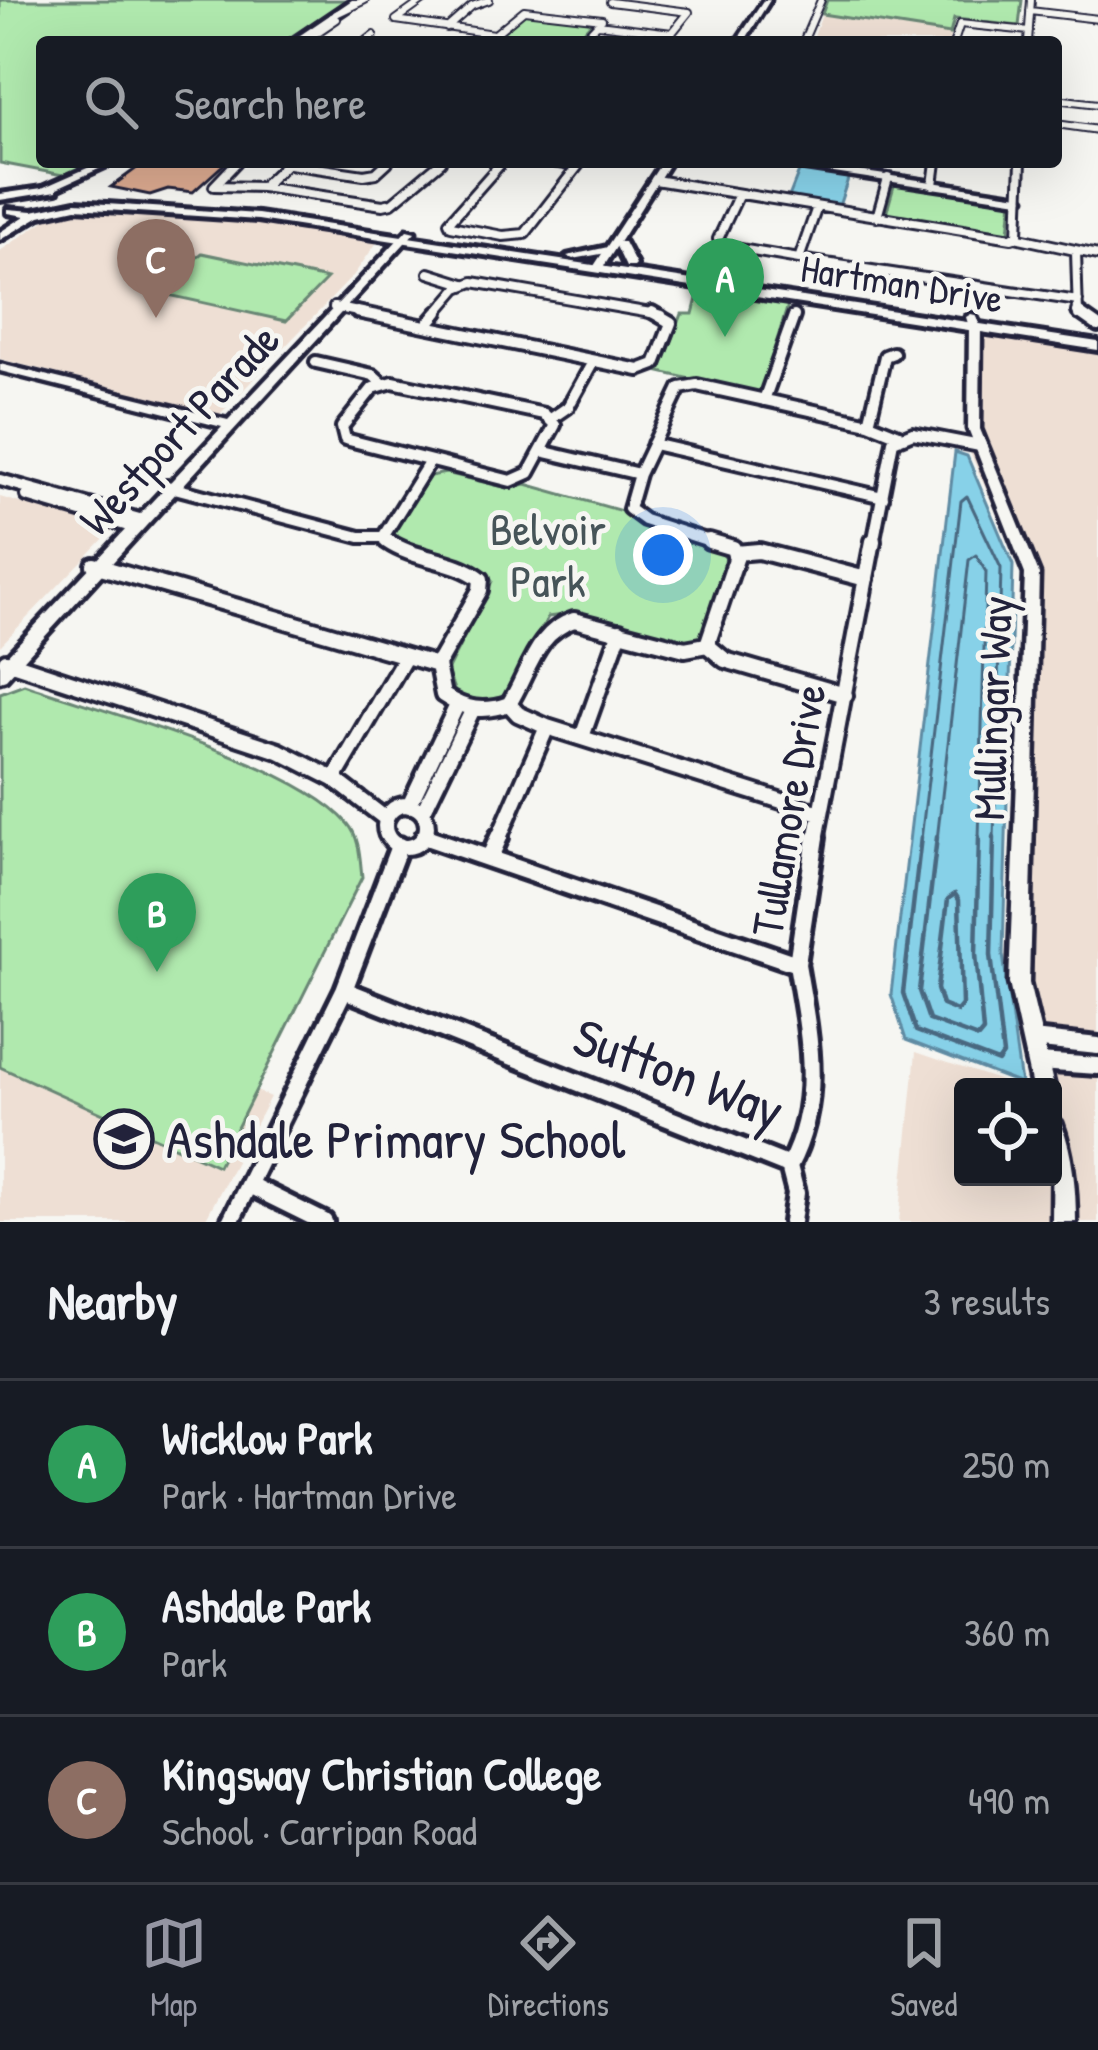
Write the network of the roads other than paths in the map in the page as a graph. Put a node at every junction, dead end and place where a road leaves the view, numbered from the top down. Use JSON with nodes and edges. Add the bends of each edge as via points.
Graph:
{"nodes":[{"id":1,"x":361,"y":0,"type":"edge"},
{"id":2,"x":424,"y":0,"type":"edge"},
{"id":3,"x":489,"y":0,"type":"edge"},
{"id":4,"x":551,"y":0,"type":"edge"},
{"id":5,"x":767,"y":0,"type":"edge"},
{"id":6,"x":821,"y":0,"type":"edge"},
{"id":7,"x":1030,"y":0,"type":"edge"},
{"id":8,"x":611,"y":1,"type":"edge"},
{"id":9,"x":697,"y":2,"type":"edge"},
{"id":10,"x":538,"y":11,"type":"junction"},
{"id":11,"x":1030,"y":11,"type":"junction"},
{"id":12,"x":689,"y":12,"type":"junction"},
{"id":13,"x":334,"y":15,"type":"junction"},
{"id":14,"x":1098,"y":19,"type":"edge"},
{"id":15,"x":600,"y":21,"type":"junction"},
{"id":16,"x":447,"y":28,"type":"junction"},
{"id":17,"x":1029,"y":31,"type":"junction"},
{"id":18,"x":374,"y":34,"type":"dead end"},
{"id":19,"x":494,"y":34,"type":"junction"},
{"id":20,"x":302,"y":36,"type":"edge"},
{"id":21,"x":312,"y":36,"type":"edge"},
{"id":22,"x":372,"y":36,"type":"edge"},
{"id":23,"x":492,"y":36,"type":"edge"},
{"id":24,"x":586,"y":36,"type":"edge"},
{"id":25,"x":744,"y":36,"type":"edge"},
{"id":26,"x":806,"y":36,"type":"edge"},
{"id":27,"x":956,"y":36,"type":"edge"},
{"id":28,"x":1029,"y":36,"type":"edge"},
{"id":29,"x":1095,"y":92,"type":"dead end"},
{"id":30,"x":1062,"y":100,"type":"edge"},
{"id":31,"x":1097,"y":104,"type":"edge"},
{"id":32,"x":1062,"y":125,"type":"edge"},
{"id":33,"x":1098,"y":130,"type":"edge"},
{"id":34,"x":97,"y":168,"type":"edge"},
{"id":35,"x":102,"y":168,"type":"edge"},
{"id":36,"x":231,"y":168,"type":"edge"},
{"id":37,"x":284,"y":168,"type":"edge"},
{"id":38,"x":320,"y":168,"type":"edge"},
{"id":39,"x":381,"y":168,"type":"edge"},
{"id":40,"x":434,"y":168,"type":"edge"},
{"id":41,"x":497,"y":168,"type":"edge"},
{"id":42,"x":576,"y":168,"type":"edge"},
{"id":43,"x":662,"y":168,"type":"edge"},
{"id":44,"x":822,"y":168,"type":"edge"},
{"id":45,"x":935,"y":168,"type":"edge"},
{"id":46,"x":1021,"y":168,"type":"edge"},
{"id":47,"x":888,"y":178,"type":"junction"},
{"id":48,"x":655,"y":180,"type":"junction"},
{"id":49,"x":933,"y":185,"type":"junction"},
{"id":50,"x":262,"y":188,"type":"junction"},
{"id":51,"x":46,"y":189,"type":"junction"},
{"id":52,"x":62,"y":194,"type":"junction"},
{"id":53,"x":739,"y":194,"type":"junction"},
{"id":54,"x":1019,"y":198,"type":"junction"},
{"id":55,"x":5,"y":205,"type":"edge"},
{"id":56,"x":817,"y":207,"type":"junction"},
{"id":57,"x":53,"y":208,"type":"junction"},
{"id":58,"x":38,"y":213,"type":"junction"},
{"id":59,"x":877,"y":217,"type":"junction"},
{"id":60,"x":0,"y":226,"type":"edge"},
{"id":61,"x":0,"y":237,"type":"edge"},
{"id":62,"x":1014,"y":237,"type":"junction"},
{"id":63,"x":401,"y":238,"type":"junction"},
{"id":64,"x":723,"y":246,"type":"junction"},
{"id":65,"x":1076,"y":252,"type":"junction"},
{"id":66,"x":1098,"y":255,"type":"edge"},
{"id":67,"x":609,"y":256,"type":"junction"},
{"id":68,"x":799,"y":259,"type":"junction"},
{"id":69,"x":703,"y":268,"type":"dead end"},
{"id":70,"x":429,"y":273,"type":"dead end"},
{"id":71,"x":464,"y":284,"type":"junction"},
{"id":72,"x":1078,"y":301,"type":"junction"},
{"id":73,"x":337,"y":308,"type":"junction"},
{"id":74,"x":794,"y":316,"type":"dead end"},
{"id":75,"x":427,"y":326,"type":"junction"},
{"id":76,"x":1098,"y":326,"type":"edge"},
{"id":77,"x":972,"y":328,"type":"junction"},
{"id":78,"x":1098,"y":342,"type":"edge"},
{"id":79,"x":893,"y":353,"type":"dead end"},
{"id":80,"x":316,"y":362,"type":"dead end"},
{"id":81,"x":593,"y":362,"type":"junction"},
{"id":82,"x":0,"y":370,"type":"edge"},
{"id":83,"x":382,"y":383,"type":"junction"},
{"id":84,"x":764,"y":400,"type":"junction"},
{"id":85,"x":552,"y":418,"type":"junction"},
{"id":86,"x":869,"y":423,"type":"junction"},
{"id":87,"x":225,"y":427,"type":"junction"},
{"id":88,"x":899,"y":435,"type":"junction"},
{"id":89,"x":653,"y":444,"type":"junction"},
{"id":90,"x":980,"y":446,"type":"junction"},
{"id":91,"x":542,"y":451,"type":"junction"},
{"id":92,"x":429,"y":463,"type":"junction"},
{"id":93,"x":639,"y":475,"type":"junction"},
{"id":94,"x":0,"y":484,"type":"edge"},
{"id":95,"x":170,"y":487,"type":"junction"},
{"id":96,"x":883,"y":497,"type":"junction"},
{"id":97,"x":136,"y":523,"type":"junction"},
{"id":98,"x":383,"y":537,"type":"junction"},
{"id":99,"x":736,"y":554,"type":"junction"},
{"id":100,"x":97,"y":566,"type":"junction"},
{"id":101,"x":866,"y":579,"type":"junction"},
{"id":102,"x":620,"y":631,"type":"junction"},
{"id":103,"x":707,"y":645,"type":"junction"},
{"id":104,"x":404,"y":659,"type":"junction"},
{"id":105,"x":437,"y":665,"type":"junction"},
{"id":106,"x":4,"y":666,"type":"edge"},
{"id":107,"x":845,"y":694,"type":"junction"},
{"id":108,"x":509,"y":704,"type":"junction"},
{"id":109,"x":464,"y":708,"type":"junction"},
{"id":110,"x":547,"y":727,"type":"junction"},
{"id":111,"x":582,"y":737,"type":"junction"},
{"id":112,"x":334,"y":779,"type":"junction"},
{"id":113,"x":416,"y":809,"type":"junction"},
{"id":114,"x":820,"y":813,"type":"junction"},
{"id":115,"x":386,"y":819,"type":"junction"},
{"id":116,"x":424,"y":836,"type":"junction"},
{"id":117,"x":399,"y":846,"type":"junction"},
{"id":118,"x":490,"y":857,"type":"junction"},
{"id":119,"x":797,"y":964,"type":"junction"},
{"id":120,"x":344,"y":990,"type":"junction"},
{"id":121,"x":1098,"y":1046,"type":"edge"},
{"id":122,"x":1035,"y":1051,"type":"junction"},
{"id":123,"x":1098,"y":1066,"type":"edge"},
{"id":124,"x":1041,"y":1078,"type":"edge"},
{"id":125,"x":789,"y":1166,"type":"junction"},
{"id":126,"x":1062,"y":1170,"type":"edge"},
{"id":127,"x":249,"y":1185,"type":"junction"},
{"id":128,"x":230,"y":1222,"type":"edge"},
{"id":129,"x":324,"y":1222,"type":"edge"},
{"id":130,"x":792,"y":1222,"type":"edge"},
{"id":131,"x":1064,"y":1222,"type":"edge"}],
"edges":[{"from":1,"to":13,"type":"main road"},
{"from":2,"to":16,"type":"street","via":[[396,20]]},
{"from":3,"to":16,"type":"street"},
{"from":4,"to":10,"type":"street"},
{"from":5,"to":25,"type":"street"},
{"from":6,"to":26,"type":"street"},
{"from":7,"to":11,"type":"street"},
{"from":8,"to":12,"type":"street"},
{"from":8,"to":15,"type":"street"},
{"from":9,"to":12,"type":"street"},
{"from":10,"to":15,"type":"street"},
{"from":10,"to":19,"type":"street","via":[[522,11]]},
{"from":11,"to":14,"type":"street"},
{"from":11,"to":17,"type":"street"},
{"from":12,"to":15,"type":"street","via":[[672,34]]},
{"from":13,"to":20,"type":"main road"},
{"from":13,"to":21,"type":"street"},
{"from":15,"to":24,"type":"street"},
{"from":16,"to":19,"type":"street"},
{"from":17,"to":27,"type":"street","via":[[960,24]]},
{"from":17,"to":28,"type":"street"},
{"from":18,"to":22,"type":"street"},
{"from":19,"to":23,"type":"street"},
{"from":29,"to":31,"type":"street"},
{"from":30,"to":31,"type":"street"},
{"from":32,"to":33,"type":"street"},
{"from":34,"to":51,"type":"main road"},
{"from":35,"to":52,"type":"main road"},
{"from":36,"to":50,"type":"street","via":[[214,186]]},
{"from":37,"to":50,"type":"street"},
{"from":38,"to":39,"type":"street","via":[[364,175]]},
{"from":40,"to":50,"type":"street","via":[[383,205]]},
{"from":41,"to":42,"type":"street","via":[[451,226],[526,234]]},
{"from":43,"to":48,"type":"street"},
{"from":44,"to":47,"type":"street"},
{"from":45,"to":49,"type":"street"},
{"from":46,"to":54,"type":"street"},
{"from":47,"to":49,"type":"street"},
{"from":47,"to":59,"type":"street"},
{"from":48,"to":53,"type":"street"},
{"from":48,"to":67,"type":"street"},
{"from":49,"to":54,"type":"street"},
{"from":51,"to":52,"type":"main road","name":"Hartman Drive"},
{"from":51,"to":55,"type":"main road"},
{"from":52,"to":57,"type":"main road"},
{"from":52,"to":63,"type":"main road","name":"Hartman Drive","via":[[274,211]]},
{"from":53,"to":56,"type":"street"},
{"from":53,"to":64,"type":"street","via":[[718,239]]},
{"from":54,"to":62,"type":"street"},
{"from":55,"to":58,"type":"main road"},
{"from":55,"to":60,"type":"main road"},
{"from":56,"to":59,"type":"street"},
{"from":56,"to":68,"type":"street"},
{"from":57,"to":58,"type":"main road","name":"Hartman Drive"},
{"from":57,"to":63,"type":"main road","name":"Hartman Drive","via":[[258,217]]},
{"from":58,"to":61,"type":"main road"},
{"from":59,"to":62,"type":"street"},
{"from":62,"to":65,"type":"street"},
{"from":63,"to":67,"type":"main road","name":"Hartman Drive"},
{"from":63,"to":67,"type":"main road","name":"Hartman Drive"},
{"from":63,"to":73,"type":"street","name":"Westport Parade"},
{"from":64,"to":68,"type":"street"},
{"from":64,"to":69,"type":"street"},
{"from":65,"to":66,"type":"street"},
{"from":65,"to":72,"type":"street"},
{"from":67,"to":77,"type":"main road","name":"Hartman Drive"},
{"from":67,"to":77,"type":"main road","name":"Hartman Drive"},
{"from":68,"to":72,"type":"street"},
{"from":70,"to":71,"type":"street"},
{"from":71,"to":75,"type":"street"},
{"from":71,"to":81,"type":"street","via":[[670,320],[651,368]]},
{"from":72,"to":76,"type":"street","via":[[1078,316]]},
{"from":73,"to":75,"type":"street"},
{"from":73,"to":87,"type":"street","name":"Westport Parade"},
{"from":74,"to":84,"type":"street"},
{"from":75,"to":81,"type":"street"},
{"from":77,"to":78,"type":"main road","name":"Hartman Drive"},
{"from":77,"to":78,"type":"main road","name":"Hartman Drive"},
{"from":77,"to":90,"type":"street","name":"Mullingar Way","via":[[971,408]]},
{"from":79,"to":86,"type":"street","via":[[885,356]]},
{"from":80,"to":83,"type":"street"},
{"from":81,"to":85,"type":"street","via":[[568,407]]},
{"from":82,"to":87,"type":"street"},
{"from":83,"to":85,"type":"street"},
{"from":83,"to":92,"type":"street","via":[[343,435]]},
{"from":84,"to":86,"type":"street"},
{"from":84,"to":89,"type":"street","via":[[682,387]]},
{"from":85,"to":91,"type":"street"},
{"from":86,"to":88,"type":"street"},
{"from":87,"to":95,"type":"street","name":"Westport Parade"},
{"from":88,"to":90,"type":"street"},
{"from":88,"to":96,"type":"street","name":"Tullamore Drive"},
{"from":89,"to":93,"type":"street"},
{"from":89,"to":96,"type":"street"},
{"from":90,"to":122,"type":"street","name":"Mullingar Way","via":[[1032,574],[1019,982]]},
{"from":91,"to":92,"type":"street","via":[[516,481]]},
{"from":91,"to":93,"type":"street"},
{"from":92,"to":98,"type":"street"},
{"from":93,"to":99,"type":"street","via":[[629,503],[635,515],[723,542]]},
{"from":94,"to":97,"type":"street"},
{"from":95,"to":97,"type":"street","name":"Westport Parade"},
{"from":95,"to":98,"type":"street"},
{"from":96,"to":101,"type":"street","name":"Tullamore Drive"},
{"from":97,"to":100,"type":"street","name":"Westport Parade"},
{"from":98,"to":105,"type":"street","via":[[481,579]]},
{"from":99,"to":101,"type":"street","via":[[759,551]]},
{"from":99,"to":103,"type":"street"},
{"from":100,"to":104,"type":"street"},
{"from":100,"to":106,"type":"street","name":"Westport Parade"},
{"from":101,"to":107,"type":"street","name":"Tullamore Drive"},
{"from":102,"to":103,"type":"street","via":[[685,649]]},
{"from":102,"to":108,"type":"street","via":[[574,620],[555,626]]},
{"from":102,"to":111,"type":"street"},
{"from":103,"to":107,"type":"street","via":[[725,660]]},
{"from":104,"to":105,"type":"street"},
{"from":104,"to":112,"type":"street"},
{"from":105,"to":109,"type":"street","via":[[443,695]]},
{"from":106,"to":112,"type":"street","via":[[279,751]]},
{"from":107,"to":114,"type":"street","name":"Tullamore Drive"},
{"from":108,"to":109,"type":"street"},
{"from":108,"to":110,"type":"street"},
{"from":109,"to":113,"type":"street"},
{"from":110,"to":111,"type":"street"},
{"from":110,"to":118,"type":"street"},
{"from":111,"to":114,"type":"street"},
{"from":112,"to":115,"type":"street"},
{"from":113,"to":115,"type":"street","via":[[397,808]]},
{"from":113,"to":116,"type":"street","via":[[428,824]]},
{"from":114,"to":119,"type":"street","name":"Tullamore Drive"},
{"from":115,"to":117,"type":"street","via":[[387,838]]},
{"from":116,"to":117,"type":"street"},
{"from":116,"to":118,"type":"street","name":"Tullamore Drive"},
{"from":117,"to":120,"type":"street"},
{"from":118,"to":119,"type":"street","name":"Tullamore Drive"},
{"from":119,"to":125,"type":"street","name":"Sutton Way","via":[[814,1094]]},
{"from":120,"to":125,"type":"street","name":"Sutton Way"},
{"from":120,"to":127,"type":"street"},
{"from":121,"to":122,"type":"street"},
{"from":122,"to":123,"type":"street"},
{"from":122,"to":124,"type":"street","name":"Mullingar Way"},
{"from":125,"to":130,"type":"street"},
{"from":126,"to":131,"type":"street"},
{"from":127,"to":128,"type":"street"},
{"from":127,"to":129,"type":"street"}]}
